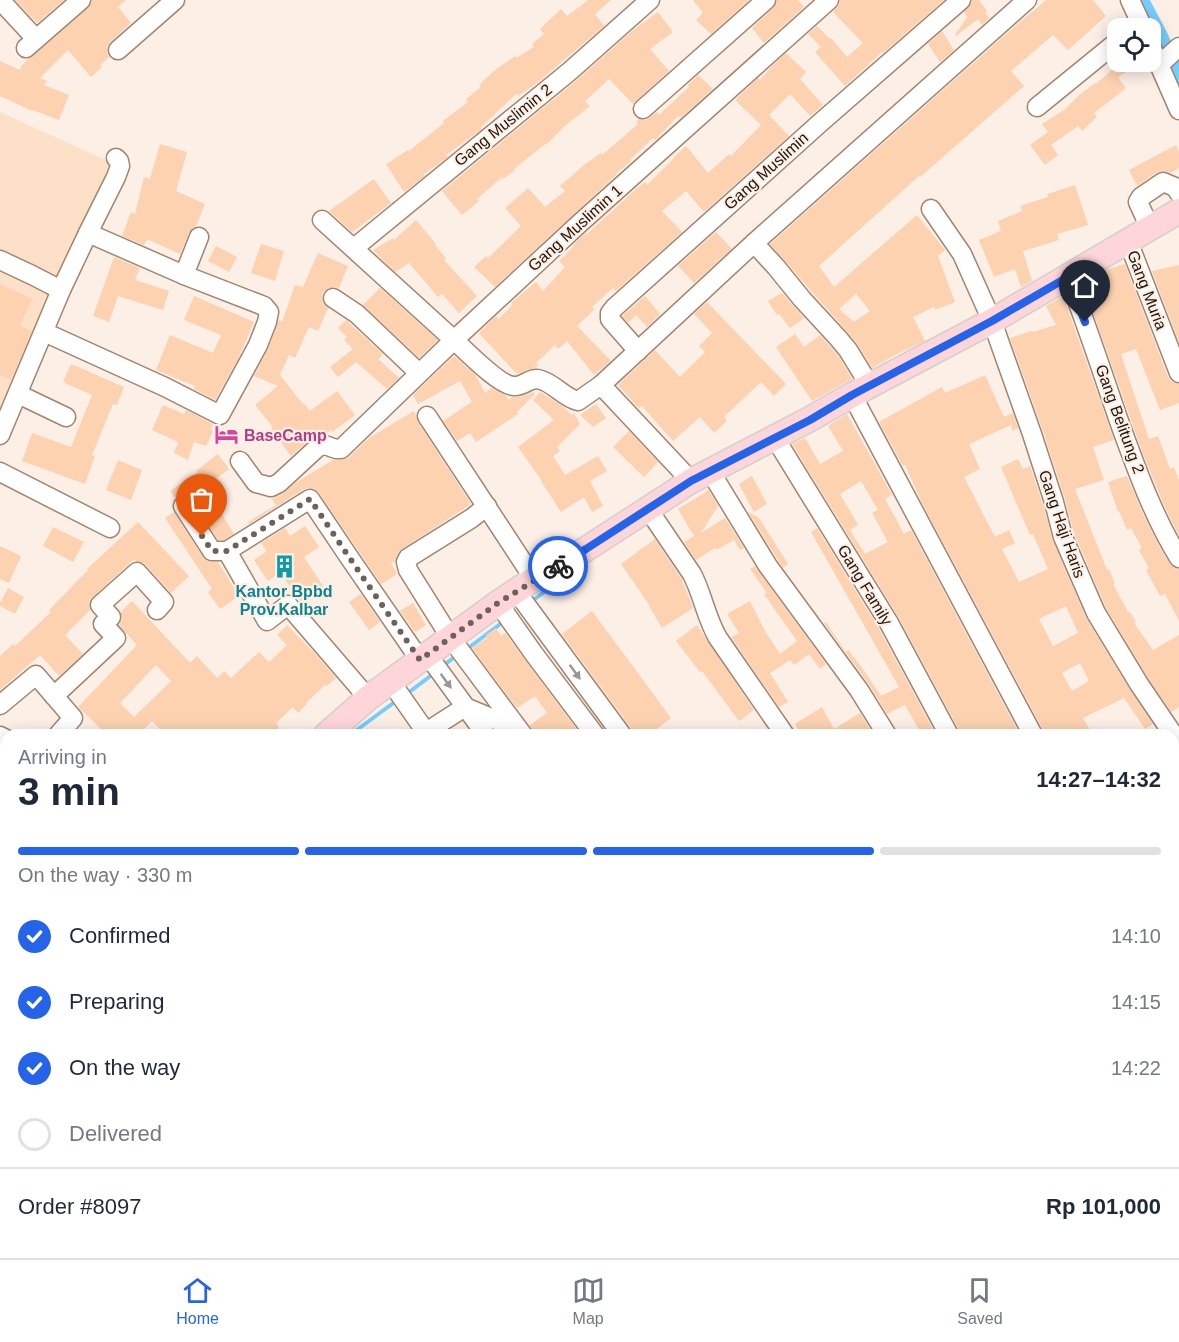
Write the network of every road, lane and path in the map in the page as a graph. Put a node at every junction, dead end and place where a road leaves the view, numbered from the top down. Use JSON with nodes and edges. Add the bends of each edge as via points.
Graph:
{"nodes":[{"id":1,"x":81,"y":0,"type":"edge"},
{"id":2,"x":175,"y":0,"type":"edge"},
{"id":3,"x":650,"y":0,"type":"edge"},
{"id":4,"x":766,"y":0,"type":"edge"},
{"id":5,"x":829,"y":0,"type":"edge"},
{"id":6,"x":961,"y":0,"type":"edge"},
{"id":7,"x":1027,"y":0,"type":"edge"},
{"id":8,"x":1130,"y":0,"type":"edge"},
{"id":9,"x":2,"y":1,"type":"edge"},
{"id":10,"x":1136,"y":18,"type":"edge"},
{"id":11,"x":118,"y":50,"type":"dead end"},
{"id":12,"x":1107,"y":50,"type":"edge"},
{"id":13,"x":1171,"y":54,"type":"edge"},
{"id":14,"x":1036,"y":107,"type":"dead end"},
{"id":15,"x":643,"y":109,"type":"dead end"},
{"id":16,"x":1179,"y":110,"type":"edge"},
{"id":17,"x":116,"y":158,"type":"dead end"},
{"id":18,"x":1179,"y":193,"type":"edge"},
{"id":19,"x":931,"y":209,"type":"dead end"},
{"id":20,"x":1179,"y":211,"type":"edge"},
{"id":21,"x":322,"y":220,"type":"dead end"},
{"id":22,"x":1150,"y":228,"type":"junction"},
{"id":23,"x":87,"y":233,"type":"junction"},
{"id":24,"x":199,"y":237,"type":"dead end"},
{"id":25,"x":1128,"y":241,"type":"junction"},
{"id":26,"x":754,"y":243,"type":"junction"},
{"id":27,"x":354,"y":248,"type":"junction"},
{"id":28,"x":0,"y":260,"type":"edge"},
{"id":29,"x":184,"y":275,"type":"junction"},
{"id":30,"x":1068,"y":277,"type":"junction"},
{"id":31,"x":61,"y":290,"type":"junction"},
{"id":32,"x":333,"y":298,"type":"dead end"},
{"id":33,"x":992,"y":321,"type":"junction"},
{"id":34,"x":44,"y":332,"type":"junction"},
{"id":35,"x":454,"y":340,"type":"junction"},
{"id":36,"x":638,"y":351,"type":"junction"},
{"id":37,"x":419,"y":373,"type":"junction"},
{"id":38,"x":1179,"y":373,"type":"edge"},
{"id":39,"x":601,"y":385,"type":"junction"},
{"id":40,"x":861,"y":391,"type":"junction"},
{"id":41,"x":18,"y":394,"type":"junction"},
{"id":42,"x":428,"y":416,"type":"dead end"},
{"id":43,"x":66,"y":417,"type":"dead end"},
{"id":44,"x":0,"y":435,"type":"edge"},
{"id":45,"x":775,"y":438,"type":"junction"},
{"id":46,"x":240,"y":461,"type":"dead end"},
{"id":47,"x":0,"y":472,"type":"edge"},
{"id":48,"x":701,"y":476,"type":"junction"},
{"id":49,"x":183,"y":506,"type":"dead end"},
{"id":50,"x":487,"y":506,"type":"junction"},
{"id":51,"x":648,"y":509,"type":"junction"},
{"id":52,"x":110,"y":528,"type":"dead end"},
{"id":53,"x":227,"y":551,"type":"junction"},
{"id":54,"x":1179,"y":558,"type":"edge"},
{"id":55,"x":516,"y":591,"type":"junction"},
{"id":56,"x":157,"y":610,"type":"dead end"},
{"id":57,"x":450,"y":637,"type":"junction"},
{"id":58,"x":552,"y":640,"type":"junction"},
{"id":59,"x":534,"y":654,"type":"junction"},
{"id":60,"x":424,"y":657,"type":"junction"},
{"id":61,"x":391,"y":681,"type":"junction"},
{"id":62,"x":54,"y":696,"type":"junction"},
{"id":63,"x":368,"y":698,"type":"junction"},
{"id":64,"x":0,"y":705,"type":"edge"},
{"id":65,"x":465,"y":707,"type":"junction"},
{"id":66,"x":63,"y":729,"type":"edge"},
{"id":67,"x":336,"y":729,"type":"edge"},
{"id":68,"x":424,"y":729,"type":"edge"},
{"id":69,"x":434,"y":729,"type":"edge"},
{"id":70,"x":482,"y":729,"type":"edge"},
{"id":71,"x":506,"y":729,"type":"edge"},
{"id":72,"x":519,"y":729,"type":"edge"},
{"id":73,"x":590,"y":729,"type":"edge"},
{"id":74,"x":618,"y":729,"type":"edge"},
{"id":75,"x":781,"y":729,"type":"edge"},
{"id":76,"x":882,"y":729,"type":"edge"},
{"id":77,"x":946,"y":729,"type":"edge"},
{"id":78,"x":1030,"y":729,"type":"edge"},
{"id":79,"x":1170,"y":729,"type":"edge"}],
"edges":[{"from":1,"to":9,"type":"street","via":[[31,43]]},
{"from":2,"to":11,"type":"street"},
{"from":3,"to":27,"type":"street","name":"Gang Muslimin 2","via":[[570,71]]},
{"from":4,"to":15,"type":"street"},
{"from":5,"to":35,"type":"street","name":"Gang Muslimin 1"},
{"from":6,"to":36,"type":"street","name":"Gang Muslimin","via":[[614,308],[610,319]]},
{"from":7,"to":26,"type":"street"},
{"from":8,"to":10,"type":"street"},
{"from":12,"to":14,"type":"street"},
{"from":13,"to":16,"type":"street"},
{"from":17,"to":23,"type":"street","via":[[120,166]]},
{"from":18,"to":22,"type":"street","via":[[1163,183],[1141,197],[1138,202]]},
{"from":19,"to":33,"type":"street","name":"Gang Haji Haris","via":[[962,254]]},
{"from":20,"to":22,"type":"main road"},
{"from":21,"to":27,"type":"street"},
{"from":22,"to":25,"type":"main road"},
{"from":23,"to":29,"type":"street"},
{"from":23,"to":31,"type":"street"},
{"from":24,"to":29,"type":"street"},
{"from":25,"to":30,"type":"main road"},
{"from":25,"to":38,"type":"street","name":"Gang Muria"},
{"from":26,"to":36,"type":"street"},
{"from":26,"to":40,"type":"street","via":[[848,351]]},
{"from":27,"to":35,"type":"street"},
{"from":28,"to":31,"type":"street"},
{"from":29,"to":34,"type":"street","via":[[264,306],[269,312],[258,345],[220,415]]},
{"from":30,"to":33,"type":"main road"},
{"from":30,"to":54,"type":"street","name":"Gang Belitung 2","via":[[1133,461],[1159,523]]},
{"from":31,"to":34,"type":"street"},
{"from":32,"to":37,"type":"street","via":[[357,314]]},
{"from":33,"to":40,"type":"main road"},
{"from":33,"to":79,"type":"street","name":"Gang Haji Haris","via":[[1063,537],[1080,577],[1096,613]]},
{"from":34,"to":41,"type":"street"},
{"from":35,"to":37,"type":"street","name":"Gang Muslimin 1"},
{"from":35,"to":39,"type":"street","via":[[510,386],[539,379],[578,401]]},
{"from":36,"to":39,"type":"street"},
{"from":37,"to":46,"type":"street","name":"Gang Muslimin 1","via":[[341,449],[318,447],[271,487],[256,483]]},
{"from":39,"to":48,"type":"street"},
{"from":40,"to":45,"type":"main road"},
{"from":40,"to":78,"type":"street"},
{"from":41,"to":43,"type":"street"},
{"from":41,"to":44,"type":"street"},
{"from":42,"to":50,"type":"street"},
{"from":45,"to":48,"type":"main road"},
{"from":45,"to":77,"type":"street","name":"Gang Family","via":[[889,623]]},
{"from":47,"to":52,"type":"street"},
{"from":48,"to":51,"type":"main road"},
{"from":48,"to":76,"type":"street"},
{"from":49,"to":53,"type":"street","via":[[212,551]]},
{"from":50,"to":55,"type":"street"},
{"from":50,"to":57,"type":"street","via":[[406,562]]},
{"from":51,"to":55,"type":"main road"},
{"from":51,"to":75,"type":"street","via":[[692,574],[718,638]]},
{"from":53,"to":60,"type":"street","via":[[310,499]]},
{"from":53,"to":63,"type":"street","via":[[267,621],[288,605]]},
{"from":55,"to":57,"type":"main road"},
{"from":55,"to":58,"type":"street"},
{"from":55,"to":59,"type":"street"},
{"from":56,"to":62,"type":"street","via":[[164,603],[137,572],[100,605],[111,617],[104,624],[116,638]]},
{"from":57,"to":60,"type":"main road"},
{"from":57,"to":72,"type":"street"},
{"from":58,"to":59,"type":"street"},
{"from":58,"to":74,"type":"street","one_way":true},
{"from":59,"to":73,"type":"street"},
{"from":60,"to":61,"type":"main road"},
{"from":60,"to":65,"type":"street","one_way":true},
{"from":61,"to":63,"type":"main road"},
{"from":61,"to":68,"type":"street"},
{"from":62,"to":64,"type":"street","via":[[36,675]]},
{"from":62,"to":66,"type":"street","via":[[73,718]]},
{"from":63,"to":67,"type":"main road"},
{"from":65,"to":69,"type":"street"},
{"from":65,"to":70,"type":"street"},
{"from":65,"to":71,"type":"street","via":[[501,722]]}]}
